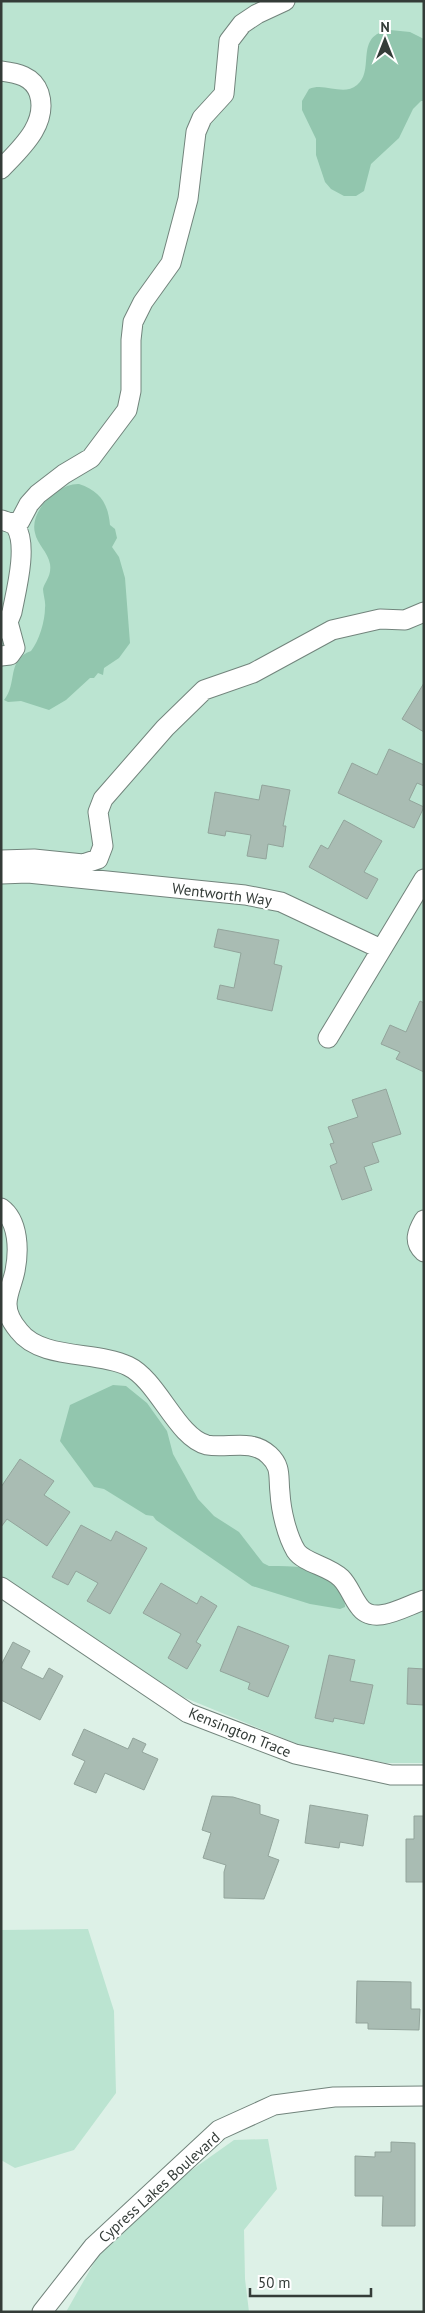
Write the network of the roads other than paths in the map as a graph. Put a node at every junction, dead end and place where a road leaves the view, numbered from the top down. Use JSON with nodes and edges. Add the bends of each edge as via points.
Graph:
{"nodes":[{"id":1,"x":285,"y":1,"type":"edge"},
{"id":2,"x":1,"y":71,"type":"edge"},
{"id":3,"x":1,"y":169,"type":"edge"},
{"id":4,"x":7,"y":521,"type":"edge"},
{"id":5,"x":424,"y":612,"type":"edge"},
{"id":6,"x":5,"y":626,"type":"edge"},
{"id":7,"x":1,"y":656,"type":"edge"},
{"id":8,"x":1,"y":860,"type":"edge"},
{"id":9,"x":1,"y":874,"type":"edge"},
{"id":10,"x":424,"y":879,"type":"edge"},
{"id":11,"x":381,"y":949,"type":"junction"},
{"id":12,"x":328,"y":1038,"type":"dead end"},
{"id":13,"x":1,"y":1208,"type":"edge"},
{"id":14,"x":424,"y":1220,"type":"edge"},
{"id":15,"x":424,"y":1252,"type":"edge"},
{"id":16,"x":1,"y":1588,"type":"edge"},
{"id":17,"x":424,"y":1600,"type":"edge"},
{"id":18,"x":424,"y":1775,"type":"edge"},
{"id":19,"x":424,"y":2096,"type":"edge"},
{"id":20,"x":42,"y":2312,"type":"edge"}],
"edges":[{"from":1,"to":4,"type":"street","via":[[242,24],[229,41],[224,94],[202,118],[196,132],[188,199],[171,263],[133,322],[131,391],[127,410],[91,458],[38,494],[20,521]]},
{"from":2,"to":3,"type":"street","via":[[20,74],[30,80],[37,89],[42,107],[30,137]]},
{"from":4,"to":6,"type":"street","via":[[19,535],[20,548],[16,589]]},
{"from":5,"to":8,"type":"street","via":[[405,620],[370,621],[332,630],[253,673],[204,690],[164,728],[102,799],[98,812],[103,850],[93,862]]},
{"from":6,"to":7,"type":"street","via":[[15,648],[10,655]]},
{"from":9,"to":11,"type":"street","name":"Wentworth Way","via":[[28,873],[245,895],[281,902]]},
{"from":10,"to":11,"type":"street"},
{"from":11,"to":12,"type":"street"},
{"from":13,"to":17,"type":"street","via":[[12,1221],[17,1247],[7,1306],[11,1319],[25,1338],[42,1346],[129,1366],[145,1379],[185,1429],[202,1443],[248,1445],[268,1454],[279,1469],[281,1500],[296,1551],[328,1568],[347,1584],[367,1615],[382,1615]]},
{"from":14,"to":15,"type":"street","via":[[416,1237]]},
{"from":16,"to":18,"type":"street","name":"Kensington Trace","via":[[188,1713],[295,1754],[390,1775]]},
{"from":19,"to":20,"type":"street","name":"Cypress Lakes Boulevard","via":[[334,2097],[274,2106],[219,2130],[93,2247]]}]}
